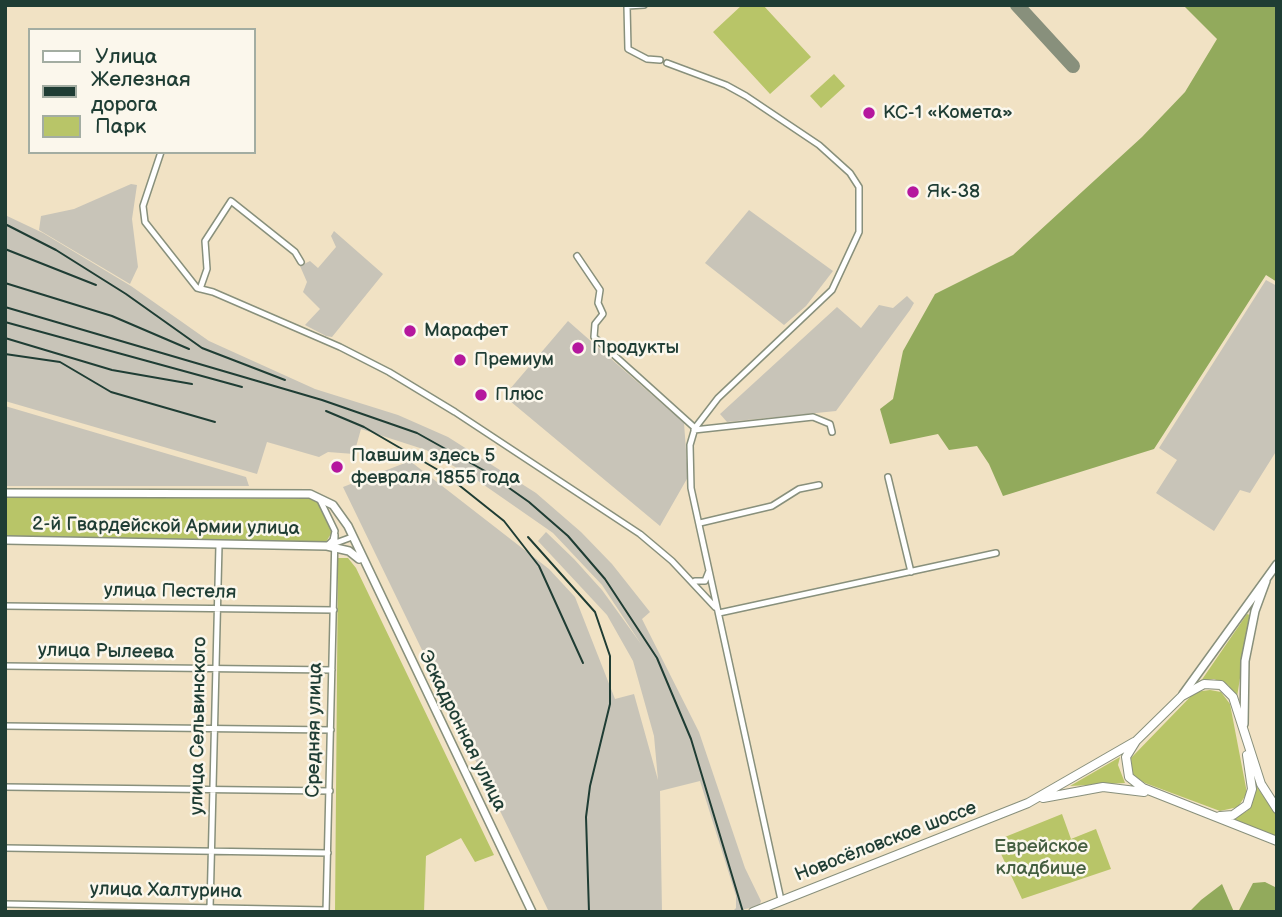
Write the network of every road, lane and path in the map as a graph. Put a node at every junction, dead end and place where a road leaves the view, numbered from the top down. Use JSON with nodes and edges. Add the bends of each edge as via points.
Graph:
{"nodes":[{"id":1,"x":644,"y":5,"type":"edge"},
{"id":2,"x":660,"y":60,"type":"dead end"},
{"id":3,"x":667,"y":63,"type":"dead end"},
{"id":4,"x":160,"y":154,"type":"edge"},
{"id":5,"x":577,"y":256,"type":"dead end"},
{"id":6,"x":301,"y":262,"type":"dead end"},
{"id":7,"x":200,"y":289,"type":"junction"},
{"id":8,"x":695,"y":429,"type":"junction"},
{"id":9,"x":832,"y":432,"type":"dead end"},
{"id":10,"x":888,"y":477,"type":"dead end"},
{"id":11,"x":819,"y":485,"type":"dead end"},
{"id":12,"x":5,"y":493,"type":"edge"},
{"id":13,"x":318,"y":496,"type":"junction"},
{"id":14,"x":699,"y":523,"type":"junction"},
{"id":15,"x":352,"y":537,"type":"junction"},
{"id":16,"x":5,"y":540,"type":"edge"},
{"id":17,"x":335,"y":542,"type":"junction"},
{"id":18,"x":219,"y":545,"type":"junction"},
{"id":19,"x":327,"y":546,"type":"junction"},
{"id":20,"x":996,"y":552,"type":"dead end"},
{"id":21,"x":1277,"y":564,"type":"edge"},
{"id":22,"x":364,"y":565,"type":"junction"},
{"id":23,"x":710,"y":568,"type":"junction"},
{"id":24,"x":911,"y":572,"type":"junction"},
{"id":25,"x":692,"y":580,"type":"junction"},
{"id":26,"x":1266,"y":581,"type":"junction"},
{"id":27,"x":5,"y":606,"type":"edge"},
{"id":28,"x":218,"y":608,"type":"junction"},
{"id":29,"x":334,"y":610,"type":"junction"},
{"id":30,"x":719,"y":613,"type":"junction"},
{"id":31,"x":5,"y":666,"type":"edge"},
{"id":32,"x":216,"y":669,"type":"junction"},
{"id":33,"x":332,"y":670,"type":"junction"},
{"id":34,"x":1182,"y":696,"type":"junction"},
{"id":35,"x":5,"y":726,"type":"edge"},
{"id":36,"x":215,"y":730,"type":"junction"},
{"id":37,"x":331,"y":730,"type":"junction"},
{"id":38,"x":1136,"y":741,"type":"junction"},
{"id":39,"x":1246,"y":741,"type":"junction"},
{"id":40,"x":5,"y":787,"type":"edge"},
{"id":41,"x":214,"y":790,"type":"junction"},
{"id":42,"x":330,"y":791,"type":"junction"},
{"id":43,"x":1164,"y":797,"type":"junction"},
{"id":44,"x":1031,"y":801,"type":"junction"},
{"id":45,"x":1277,"y":809,"type":"edge"},
{"id":46,"x":1202,"y":812,"type":"junction"},
{"id":47,"x":1277,"y":841,"type":"edge"},
{"id":48,"x":5,"y":848,"type":"edge"},
{"id":49,"x":211,"y":851,"type":"junction"},
{"id":50,"x":328,"y":853,"type":"junction"},
{"id":51,"x":781,"y":900,"type":"junction"},
{"id":52,"x":5,"y":904,"type":"edge"},
{"id":53,"x":210,"y":908,"type":"junction"},
{"id":54,"x":137,"y":909,"type":"edge"},
{"id":55,"x":192,"y":910,"type":"edge"},
{"id":56,"x":326,"y":911,"type":"edge"},
{"id":57,"x":532,"y":912,"type":"edge"},
{"id":58,"x":753,"y":912,"type":"edge"}],
"edges":[{"from":1,"to":2,"type":"street","via":[[627,6],[628,49]]},
{"from":3,"to":8,"type":"street","via":[[726,85],[819,145],[850,173],[859,187],[860,200],[857,239],[832,290],[718,398]]},
{"from":4,"to":7,"type":"street","via":[[143,206],[145,222]]},
{"from":5,"to":8,"type":"street","via":[[600,290],[598,303],[603,314],[595,324],[594,337]]},
{"from":6,"to":7,"type":"street","via":[[295,252],[231,201],[205,241],[207,269]]},
{"from":7,"to":25,"type":"street","via":[[282,321],[389,372],[599,505]]},
{"from":8,"to":9,"type":"street","via":[[813,418],[830,424]]},
{"from":8,"to":14,"type":"street","via":[[690,445],[691,488]]},
{"from":10,"to":24,"type":"street"},
{"from":11,"to":14,"type":"street","via":[[799,489],[772,506]]},
{"from":12,"to":13,"type":"main road","name":"2-й Гвардейской Армии улица"},
{"from":13,"to":15,"type":"main road","name":"Эскадронная улица","via":[[333,505]]},
{"from":13,"to":17,"type":"street"},
{"from":14,"to":23,"type":"street"},
{"from":15,"to":17,"type":"street"},
{"from":15,"to":22,"type":"main road","name":"Эскадронная улица"},
{"from":16,"to":18,"type":"main road","name":"2-й Гвардейской Армии улица"},
{"from":17,"to":19,"type":"main road","name":"2-й Гвардейской Армии улица"},
{"from":17,"to":19,"type":"street"},
{"from":17,"to":22,"type":"main road","name":"2-й Гвардейской Армии улица"},
{"from":17,"to":29,"type":"street","name":"Средняя улица"},
{"from":18,"to":19,"type":"main road","name":"2-й Гвардейской Армии улица"},
{"from":18,"to":28,"type":"street","name":"улица Сельвинского"},
{"from":20,"to":24,"type":"street"},
{"from":21,"to":26,"type":"main road"},
{"from":22,"to":57,"type":"main road","name":"Эскадронная улица"},
{"from":23,"to":25,"type":"street","via":[[705,581]]},
{"from":23,"to":30,"type":"street"},
{"from":24,"to":30,"type":"street"},
{"from":25,"to":30,"type":"street"},
{"from":26,"to":34,"type":"main road"},
{"from":26,"to":39,"type":"main road","via":[[1245,661]]},
{"from":27,"to":28,"type":"street","name":"улица Пестеля"},
{"from":28,"to":29,"type":"street","name":"улица Пестеля"},
{"from":28,"to":32,"type":"street","name":"улица Сельвинского"},
{"from":29,"to":33,"type":"street","name":"Средняя улица"},
{"from":30,"to":51,"type":"street"},
{"from":31,"to":32,"type":"street","name":"улица Рылеева"},
{"from":32,"to":33,"type":"street","name":"улица Рылеева"},
{"from":32,"to":36,"type":"street","name":"улица Сельвинского"},
{"from":33,"to":37,"type":"street","name":"Средняя улица"},
{"from":34,"to":38,"type":"main road"},
{"from":34,"to":39,"type":"main road","via":[[1204,684],[1221,685],[1236,704]]},
{"from":35,"to":36,"type":"street"},
{"from":36,"to":37,"type":"street"},
{"from":36,"to":41,"type":"street","name":"улица Сельвинского"},
{"from":37,"to":42,"type":"street","name":"Средняя улица"},
{"from":38,"to":43,"type":"main road","via":[[1126,757],[1129,777]]},
{"from":38,"to":44,"type":"main road","name":"Новосёловское шоссе"},
{"from":39,"to":45,"type":"main road","via":[[1261,784]]},
{"from":39,"to":46,"type":"main road","via":[[1252,789],[1247,805],[1233,815]]},
{"from":40,"to":41,"type":"street"},
{"from":41,"to":42,"type":"street"},
{"from":41,"to":49,"type":"street","name":"улица Сельвинского"},
{"from":42,"to":50,"type":"street","name":"Средняя улица"},
{"from":43,"to":44,"type":"main road","name":"Новосёловское шоссе","via":[[1103,787]]},
{"from":43,"to":46,"type":"main road"},
{"from":44,"to":51,"type":"main road","name":"Новосёловское шоссе"},
{"from":46,"to":47,"type":"main road"},
{"from":48,"to":49,"type":"street"},
{"from":49,"to":50,"type":"street"},
{"from":49,"to":53,"type":"street","name":"улица Сельвинского"},
{"from":50,"to":56,"type":"street","name":"Средняя улица"},
{"from":51,"to":58,"type":"main road","name":"Новосёловское шоссе"},
{"from":52,"to":54,"type":"street","name":"улица Халтурина"},
{"from":53,"to":55,"type":"street","name":"улица Халтурина"},
{"from":53,"to":56,"type":"street","name":"улица Халтурина"},
{"from":54,"to":55,"type":"street","name":"улица Халтурина"}]}
